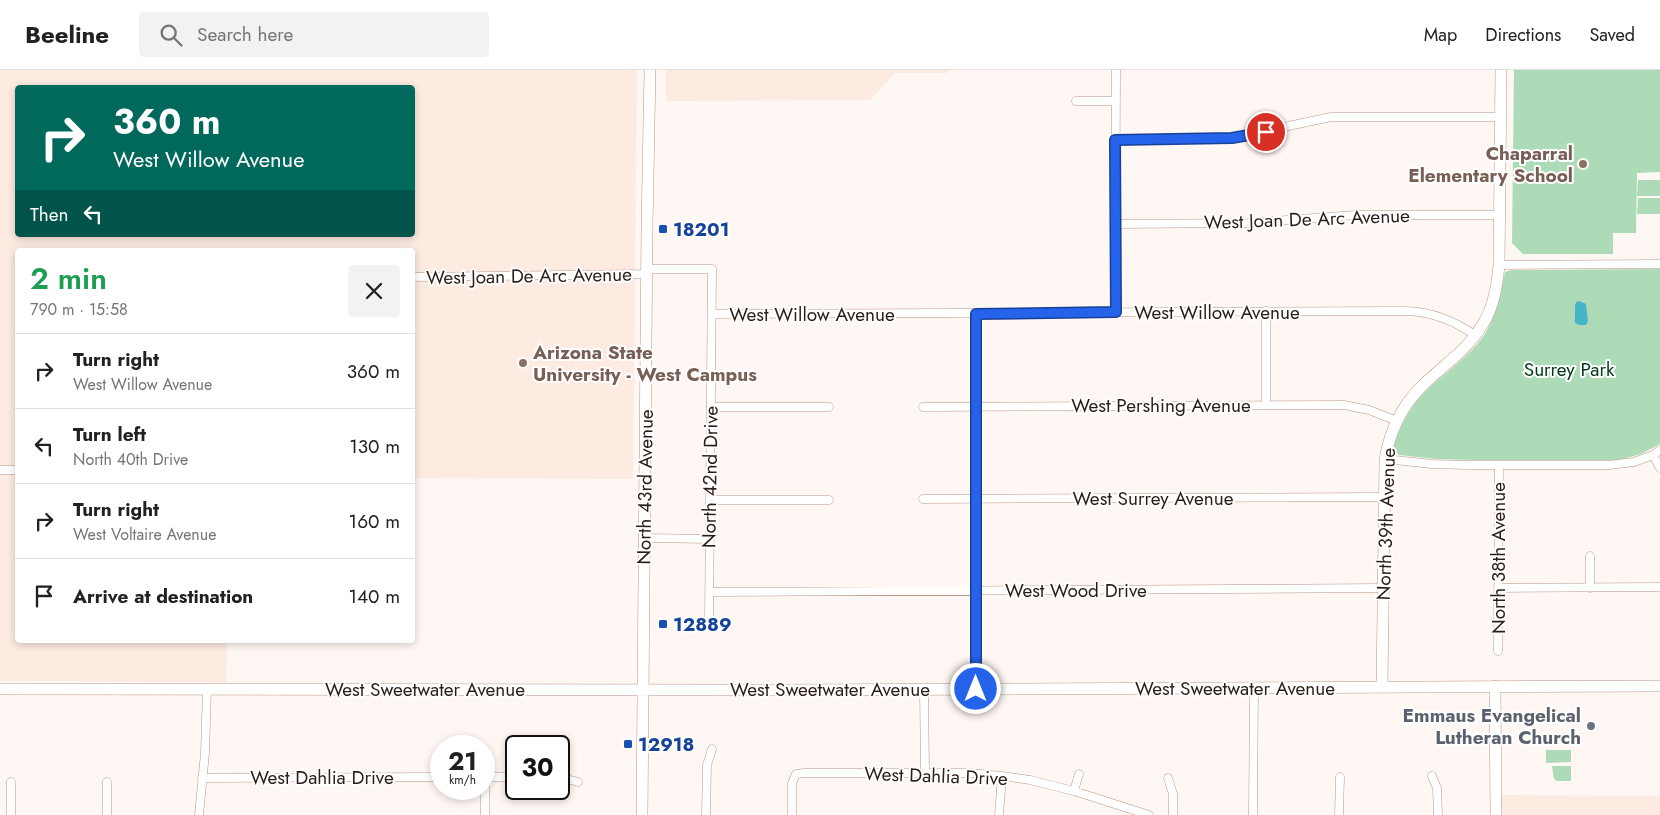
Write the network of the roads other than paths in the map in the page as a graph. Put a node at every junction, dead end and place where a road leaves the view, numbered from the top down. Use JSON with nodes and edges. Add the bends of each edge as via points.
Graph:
{"nodes":[{"id":1,"x":650,"y":70,"type":"edge"},
{"id":2,"x":1116,"y":70,"type":"edge"},
{"id":3,"x":1501,"y":70,"type":"edge"},
{"id":4,"x":1116,"y":101,"type":"junction"},
{"id":5,"x":1076,"y":102,"type":"dead end"},
{"id":6,"x":1500,"y":117,"type":"junction"},
{"id":7,"x":1115,"y":140,"type":"junction"},
{"id":8,"x":1499,"y":215,"type":"junction"},
{"id":9,"x":1115,"y":224,"type":"junction"},
{"id":10,"x":1660,"y":264,"type":"edge"},
{"id":11,"x":1499,"y":265,"type":"junction"},
{"id":12,"x":712,"y":269,"type":"joint"},
{"id":13,"x":647,"y":272,"type":"junction"},
{"id":14,"x":415,"y":277,"type":"edge"},
{"id":15,"x":1266,"y":311,"type":"junction"},
{"id":16,"x":1116,"y":312,"type":"junction"},
{"id":17,"x":712,"y":314,"type":"junction"},
{"id":18,"x":976,"y":314,"type":"junction"},
{"id":19,"x":1476,"y":336,"type":"junction"},
{"id":20,"x":1266,"y":405,"type":"junction"},
{"id":21,"x":976,"y":406,"type":"junction"},
{"id":22,"x":711,"y":407,"type":"junction"},
{"id":23,"x":829,"y":407,"type":"dead end"},
{"id":24,"x":923,"y":407,"type":"dead end"},
{"id":25,"x":1397,"y":421,"type":"junction"},
{"id":26,"x":1656,"y":453,"type":"edge"},
{"id":27,"x":1385,"y":459,"type":"junction"},
{"id":28,"x":1499,"y":465,"type":"junction"},
{"id":29,"x":1660,"y":468,"type":"edge"},
{"id":30,"x":0,"y":470,"type":"edge"},
{"id":31,"x":15,"y":470,"type":"edge"},
{"id":32,"x":1384,"y":496,"type":"junction"},
{"id":33,"x":922,"y":499,"type":"dead end"},
{"id":34,"x":976,"y":499,"type":"junction"},
{"id":35,"x":710,"y":500,"type":"junction"},
{"id":36,"x":829,"y":500,"type":"dead end"},
{"id":37,"x":644,"y":538,"type":"junction"},
{"id":38,"x":710,"y":539,"type":"junction"},
{"id":39,"x":1590,"y":556,"type":"dead end"},
{"id":40,"x":1660,"y":587,"type":"edge"},
{"id":41,"x":1383,"y":588,"type":"junction"},
{"id":42,"x":1498,"y":588,"type":"junction"},
{"id":43,"x":1590,"y":588,"type":"junction"},
{"id":44,"x":976,"y":590,"type":"junction"},
{"id":45,"x":709,"y":592,"type":"junction"},
{"id":46,"x":709,"y":624,"type":"dead end"},
{"id":47,"x":1498,"y":651,"type":"dead end"},
{"id":48,"x":1495,"y":686,"type":"junction"},
{"id":49,"x":1660,"y":686,"type":"edge"},
{"id":50,"x":1382,"y":687,"type":"junction"},
{"id":51,"x":1254,"y":688,"type":"junction"},
{"id":52,"x":0,"y":689,"type":"edge"},
{"id":53,"x":206,"y":689,"type":"junction"},
{"id":54,"x":924,"y":689,"type":"junction"},
{"id":55,"x":976,"y":689,"type":"junction"},
{"id":56,"x":643,"y":690,"type":"junction"},
{"id":57,"x":712,"y":749,"type":"dead end"},
{"id":58,"x":925,"y":773,"type":"junction"},
{"id":59,"x":1079,"y":774,"type":"dead end"},
{"id":60,"x":1002,"y":776,"type":"junction"},
{"id":61,"x":1432,"y":776,"type":"dead end"},
{"id":62,"x":430,"y":777,"type":"edge"},
{"id":63,"x":1340,"y":777,"type":"dead end"},
{"id":64,"x":202,"y":778,"type":"junction"},
{"id":65,"x":1168,"y":778,"type":"dead end"},
{"id":66,"x":570,"y":780,"type":"edge"},
{"id":67,"x":11,"y":782,"type":"dead end"},
{"id":68,"x":107,"y":782,"type":"dead end"},
{"id":69,"x":578,"y":782,"type":"dead end"},
{"id":70,"x":1074,"y":790,"type":"junction"},
{"id":71,"x":485,"y":800,"type":"edge"},
{"id":72,"x":11,"y":815,"type":"edge"},
{"id":73,"x":107,"y":815,"type":"edge"},
{"id":74,"x":199,"y":815,"type":"edge"},
{"id":75,"x":485,"y":815,"type":"edge"},
{"id":76,"x":642,"y":815,"type":"edge"},
{"id":77,"x":706,"y":815,"type":"edge"},
{"id":78,"x":792,"y":815,"type":"edge"},
{"id":79,"x":998,"y":815,"type":"edge"},
{"id":80,"x":1149,"y":815,"type":"edge"},
{"id":81,"x":1173,"y":815,"type":"edge"},
{"id":82,"x":1253,"y":815,"type":"edge"},
{"id":83,"x":1339,"y":815,"type":"edge"},
{"id":84,"x":1438,"y":815,"type":"edge"},
{"id":85,"x":1496,"y":815,"type":"edge"}],
"edges":[{"from":1,"to":13,"type":"street","name":"North 43rd Avenue"},
{"from":2,"to":4,"type":"street"},
{"from":3,"to":6,"type":"street","name":"North 39th Avenue"},
{"from":4,"to":5,"type":"street"},
{"from":4,"to":7,"type":"street"},
{"from":6,"to":7,"type":"street","via":[[1332,117],[1232,138]]},
{"from":6,"to":8,"type":"street","name":"North 39th Avenue"},
{"from":7,"to":9,"type":"street"},
{"from":8,"to":9,"type":"street","name":"West Joan De Arc Avenue","via":[[1356,215],[1248,223]]},
{"from":8,"to":11,"type":"street","name":"North 39th Avenue"},
{"from":9,"to":16,"type":"street"},
{"from":10,"to":11,"type":"street"},
{"from":11,"to":19,"type":"street","name":"North 39th Avenue","via":[[1494,298]]},
{"from":12,"to":13,"type":"street","name":"West Joan De Arc Avenue"},
{"from":12,"to":17,"type":"street","name":"North 42nd Drive"},
{"from":13,"to":14,"type":"street","name":"West Joan De Arc Avenue","via":[[549,277]]},
{"from":13,"to":37,"type":"street","name":"North 43rd Avenue"},
{"from":15,"to":16,"type":"street","name":"West Willow Avenue"},
{"from":15,"to":19,"type":"street","name":"West Willow Avenue","via":[[1420,311],[1445,318]]},
{"from":15,"to":20,"type":"street"},
{"from":16,"to":18,"type":"street","name":"West Willow Avenue"},
{"from":17,"to":18,"type":"street","name":"West Willow Avenue"},
{"from":17,"to":22,"type":"street","name":"North 42nd Drive"},
{"from":18,"to":21,"type":"street"},
{"from":19,"to":25,"type":"street","name":"North 39th Avenue","via":[[1414,394]]},
{"from":20,"to":21,"type":"street","name":"West Pershing Avenue"},
{"from":20,"to":25,"type":"street","name":"West Pershing Avenue","via":[[1344,405]]},
{"from":21,"to":24,"type":"street","name":"West Pershing Avenue"},
{"from":21,"to":34,"type":"street"},
{"from":22,"to":23,"type":"street"},
{"from":22,"to":35,"type":"street","name":"North 42nd Drive"},
{"from":25,"to":27,"type":"street","name":"North 39th Avenue"},
{"from":26,"to":28,"type":"street","via":[[1621,464]]},
{"from":26,"to":29,"type":"street"},
{"from":27,"to":28,"type":"street","via":[[1432,464]]},
{"from":27,"to":32,"type":"street","name":"North 39th Avenue"},
{"from":28,"to":42,"type":"street","name":"North 38th Avenue"},
{"from":30,"to":31,"type":"street"},
{"from":32,"to":34,"type":"street","name":"West Surrey Avenue"},
{"from":32,"to":41,"type":"street","name":"North 39th Avenue"},
{"from":33,"to":34,"type":"street","name":"West Surrey Avenue"},
{"from":34,"to":44,"type":"street"},
{"from":35,"to":36,"type":"street"},
{"from":35,"to":38,"type":"street","name":"North 42nd Drive"},
{"from":37,"to":38,"type":"street"},
{"from":37,"to":56,"type":"street","name":"North 43rd Avenue"},
{"from":38,"to":45,"type":"street","name":"North 42nd Drive"},
{"from":39,"to":43,"type":"street"},
{"from":40,"to":43,"type":"street"},
{"from":41,"to":44,"type":"street","name":"West Wood Drive"},
{"from":41,"to":50,"type":"street","name":"North 39th Avenue"},
{"from":42,"to":43,"type":"street"},
{"from":42,"to":47,"type":"street","name":"North 38th Avenue"},
{"from":44,"to":45,"type":"street","name":"West Wood Drive"},
{"from":44,"to":55,"type":"street"},
{"from":45,"to":46,"type":"street","name":"North 42nd Drive"},
{"from":48,"to":49,"type":"street","name":"West Sweetwater Avenue"},
{"from":48,"to":50,"type":"street","name":"West Sweetwater Avenue"},
{"from":48,"to":85,"type":"street"},
{"from":50,"to":51,"type":"street","name":"West Sweetwater Avenue"},
{"from":51,"to":55,"type":"street","name":"West Sweetwater Avenue"},
{"from":51,"to":82,"type":"street"},
{"from":52,"to":53,"type":"street","name":"West Sweetwater Avenue"},
{"from":53,"to":56,"type":"street","name":"West Sweetwater Avenue"},
{"from":53,"to":64,"type":"street"},
{"from":54,"to":55,"type":"street","name":"West Sweetwater Avenue"},
{"from":54,"to":56,"type":"street","name":"West Sweetwater Avenue"},
{"from":54,"to":58,"type":"street"},
{"from":56,"to":76,"type":"street","name":"North 43rd Avenue"},
{"from":57,"to":77,"type":"street","via":[[707,765]]},
{"from":58,"to":60,"type":"street","name":"West Dahlia Drive"},
{"from":58,"to":78,"type":"street","name":"West Dahlia Drive","via":[[796,774],[792,783]]},
{"from":59,"to":70,"type":"street"},
{"from":60,"to":70,"type":"street","name":"West Dahlia Drive"},
{"from":60,"to":79,"type":"street"},
{"from":61,"to":84,"type":"street","via":[[1437,788]]},
{"from":62,"to":64,"type":"street","name":"West Dahlia Drive"},
{"from":63,"to":83,"type":"street"},
{"from":64,"to":74,"type":"street"},
{"from":65,"to":81,"type":"street","via":[[1173,794]]},
{"from":66,"to":69,"type":"street"},
{"from":67,"to":72,"type":"street"},
{"from":68,"to":73,"type":"street"},
{"from":70,"to":80,"type":"street","name":"West Dahlia Drive"},
{"from":71,"to":75,"type":"street"}]}
